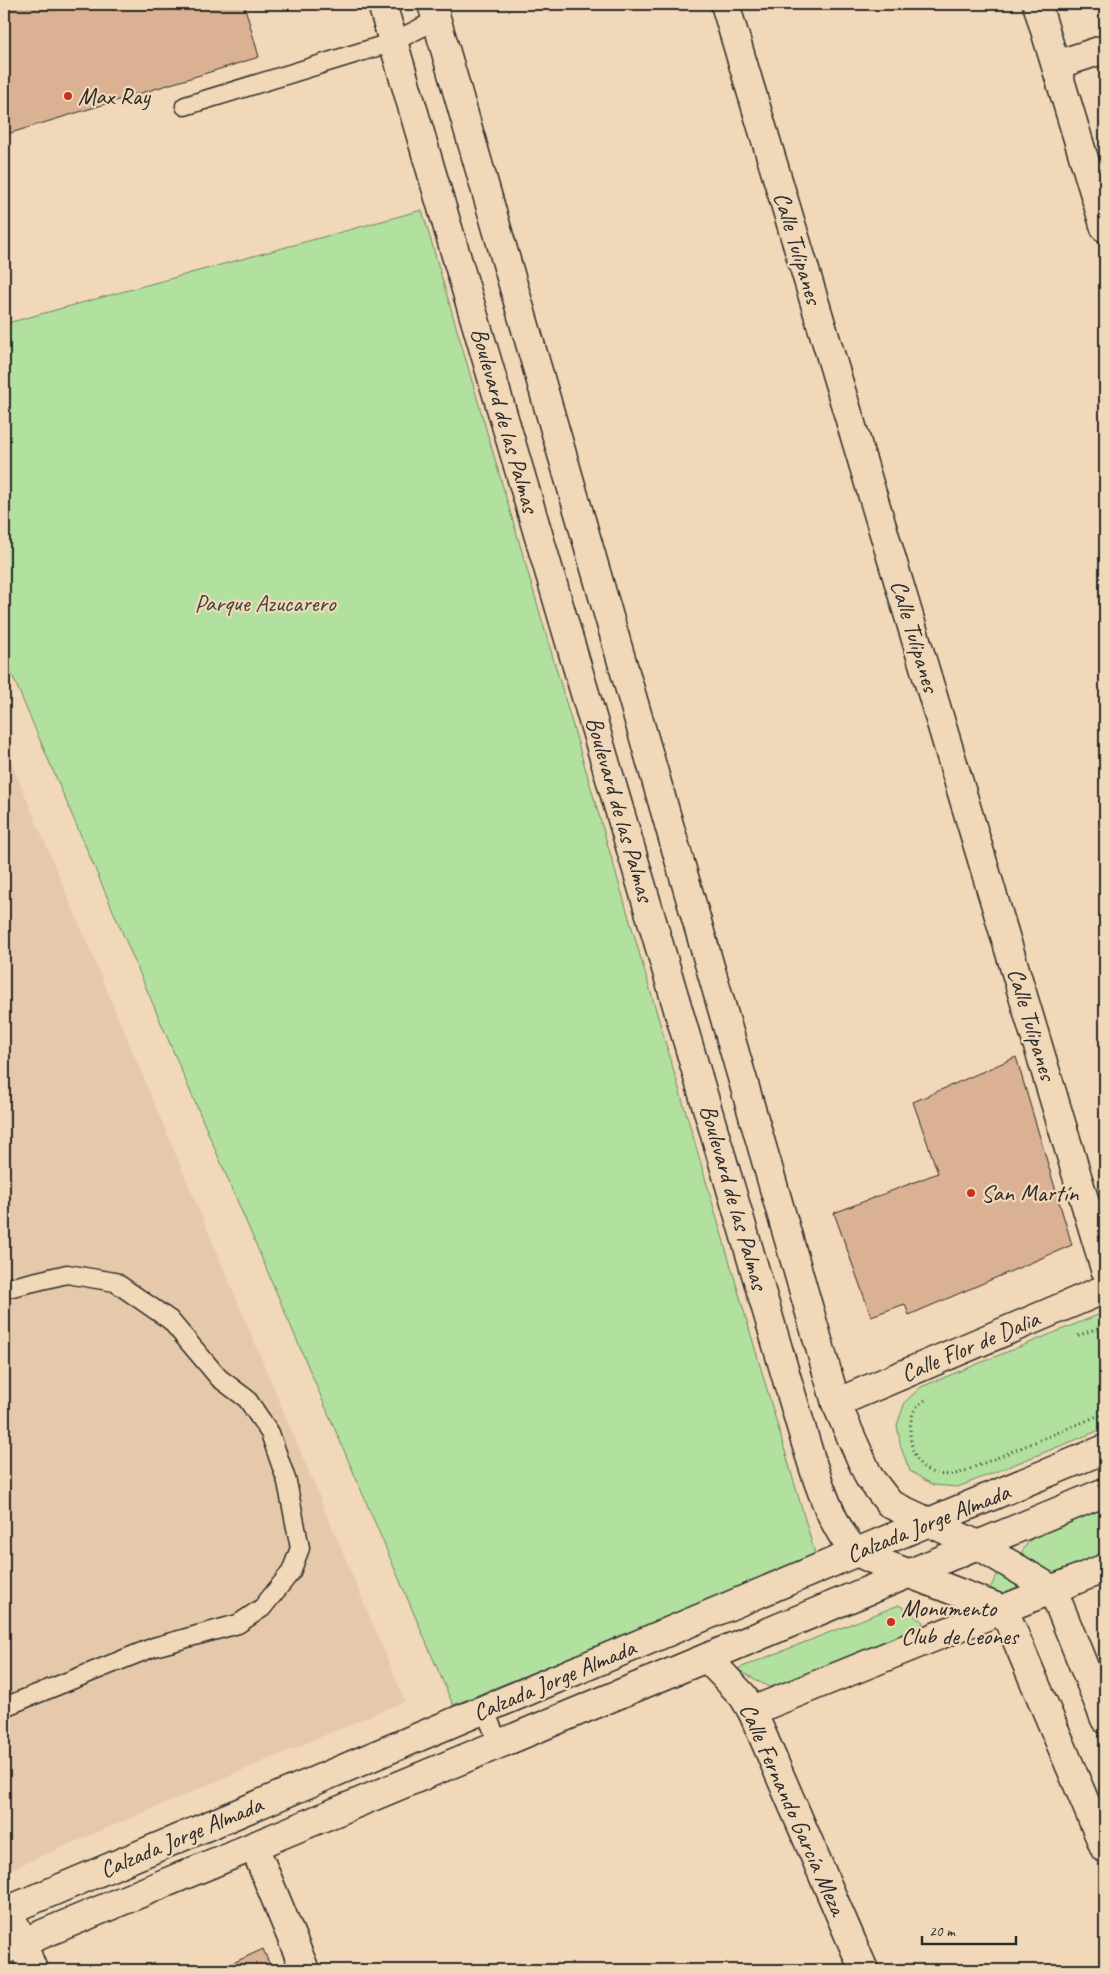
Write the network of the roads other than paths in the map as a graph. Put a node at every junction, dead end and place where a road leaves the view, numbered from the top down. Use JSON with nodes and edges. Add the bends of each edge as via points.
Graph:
{"nodes":[{"id":1,"x":382,"y":4,"type":"edge"},
{"id":2,"x":725,"y":4,"type":"edge"},
{"id":3,"x":1038,"y":4,"type":"edge"},
{"id":4,"x":434,"y":12,"type":"edge"},
{"id":5,"x":393,"y":42,"type":"junction"},
{"id":6,"x":1105,"y":49,"type":"edge"},
{"id":7,"x":1056,"y":65,"type":"junction"},
{"id":8,"x":185,"y":106,"type":"dead end"},
{"id":9,"x":1105,"y":228,"type":"edge"},
{"id":10,"x":1105,"y":1269,"type":"edge"},
{"id":11,"x":4,"y":1289,"type":"edge"},
{"id":12,"x":1105,"y":1290,"type":"edge"},
{"id":13,"x":836,"y":1403,"type":"junction"},
{"id":14,"x":1105,"y":1450,"type":"edge"},
{"id":15,"x":1105,"y":1492,"type":"edge"},
{"id":16,"x":928,"y":1523,"type":"junction"},
{"id":17,"x":978,"y":1545,"type":"junction"},
{"id":18,"x":857,"y":1552,"type":"junction"},
{"id":19,"x":1105,"y":1568,"type":"edge"},
{"id":20,"x":910,"y":1574,"type":"junction"},
{"id":21,"x":1053,"y":1590,"type":"junction"},
{"id":22,"x":1004,"y":1610,"type":"junction"},
{"id":23,"x":707,"y":1658,"type":"junction"},
{"id":24,"x":4,"y":1707,"type":"edge"},
{"id":25,"x":484,"y":1710,"type":"junction"},
{"id":26,"x":752,"y":1711,"type":"junction"},
{"id":27,"x":1105,"y":1719,"type":"edge"},
{"id":28,"x":499,"y":1744,"type":"junction"},
{"id":29,"x":254,"y":1846,"type":"junction"},
{"id":30,"x":1105,"y":1850,"type":"edge"},
{"id":31,"x":6,"y":1911,"type":"edge"},
{"id":32,"x":13,"y":1946,"type":"edge"},
{"id":33,"x":33,"y":1970,"type":"edge"},
{"id":34,"x":305,"y":1970,"type":"edge"},
{"id":35,"x":864,"y":1970,"type":"edge"}],
"edges":[{"from":1,"to":5,"type":"street","name":"Boulevard de las Palmas"},
{"from":2,"to":10,"type":"street","name":"Calle Tulipanes"},
{"from":3,"to":7,"type":"street"},
{"from":4,"to":5,"type":"lane"},
{"from":4,"to":13,"type":"street","name":"Boulevard de las Palmas"},
{"from":5,"to":8,"type":"lane"},
{"from":5,"to":18,"type":"street","name":"Boulevard de las Palmas","via":[[790,1393],[826,1503],[841,1533]]},
{"from":6,"to":7,"type":"street"},
{"from":7,"to":9,"type":"street"},
{"from":11,"to":24,"type":"lane","via":[[67,1274],[115,1282],[170,1320],[219,1378],[247,1399],[270,1433],[287,1482],[300,1548],[291,1572],[280,1587],[262,1608],[238,1624],[154,1647]]},
{"from":12,"to":13,"type":"street","name":"Calle Flor de Dalia"},
{"from":13,"to":16,"type":"street","name":"Boulevard de las Palmas","via":[[869,1477],[890,1504]]},
{"from":14,"to":16,"type":"street","name":"Calzada Jorge Almada"},
{"from":15,"to":17,"type":"street","name":"Calzada Jorge Almada"},
{"from":16,"to":17,"type":"street","name":"Boulevard de las Palmas"},
{"from":16,"to":18,"type":"street","name":"Calzada Jorge Almada"},
{"from":17,"to":20,"type":"street","name":"Calzada Jorge Almada"},
{"from":17,"to":21,"type":"street","name":"Boulevard de las Palmas"},
{"from":18,"to":20,"type":"street","name":"Boulevard de las Palmas"},
{"from":18,"to":25,"type":"street","name":"Calzada Jorge Almada"},
{"from":19,"to":21,"type":"street"},
{"from":20,"to":22,"type":"street","name":"Boulevard de las Palmas"},
{"from":20,"to":23,"type":"street","name":"Calzada Jorge Almada"},
{"from":21,"to":22,"type":"street"},
{"from":21,"to":27,"type":"street"},
{"from":22,"to":26,"type":"street"},
{"from":22,"to":30,"type":"street"},
{"from":23,"to":26,"type":"street","name":"Calle Fernando García Meza","via":[[743,1696]]},
{"from":23,"to":28,"type":"street","name":"Calzada Jorge Almada"},
{"from":25,"to":28,"type":"lane"},
{"from":25,"to":31,"type":"street","name":"Calzada Jorge Almada"},
{"from":26,"to":35,"type":"street","name":"Calle Fernando García Meza"},
{"from":28,"to":29,"type":"street","name":"Calzada Jorge Almada"},
{"from":29,"to":32,"type":"street","name":"Calzada Jorge Almada"},
{"from":29,"to":34,"type":"street"},
{"from":31,"to":32,"type":"street"},
{"from":32,"to":33,"type":"street"}]}
